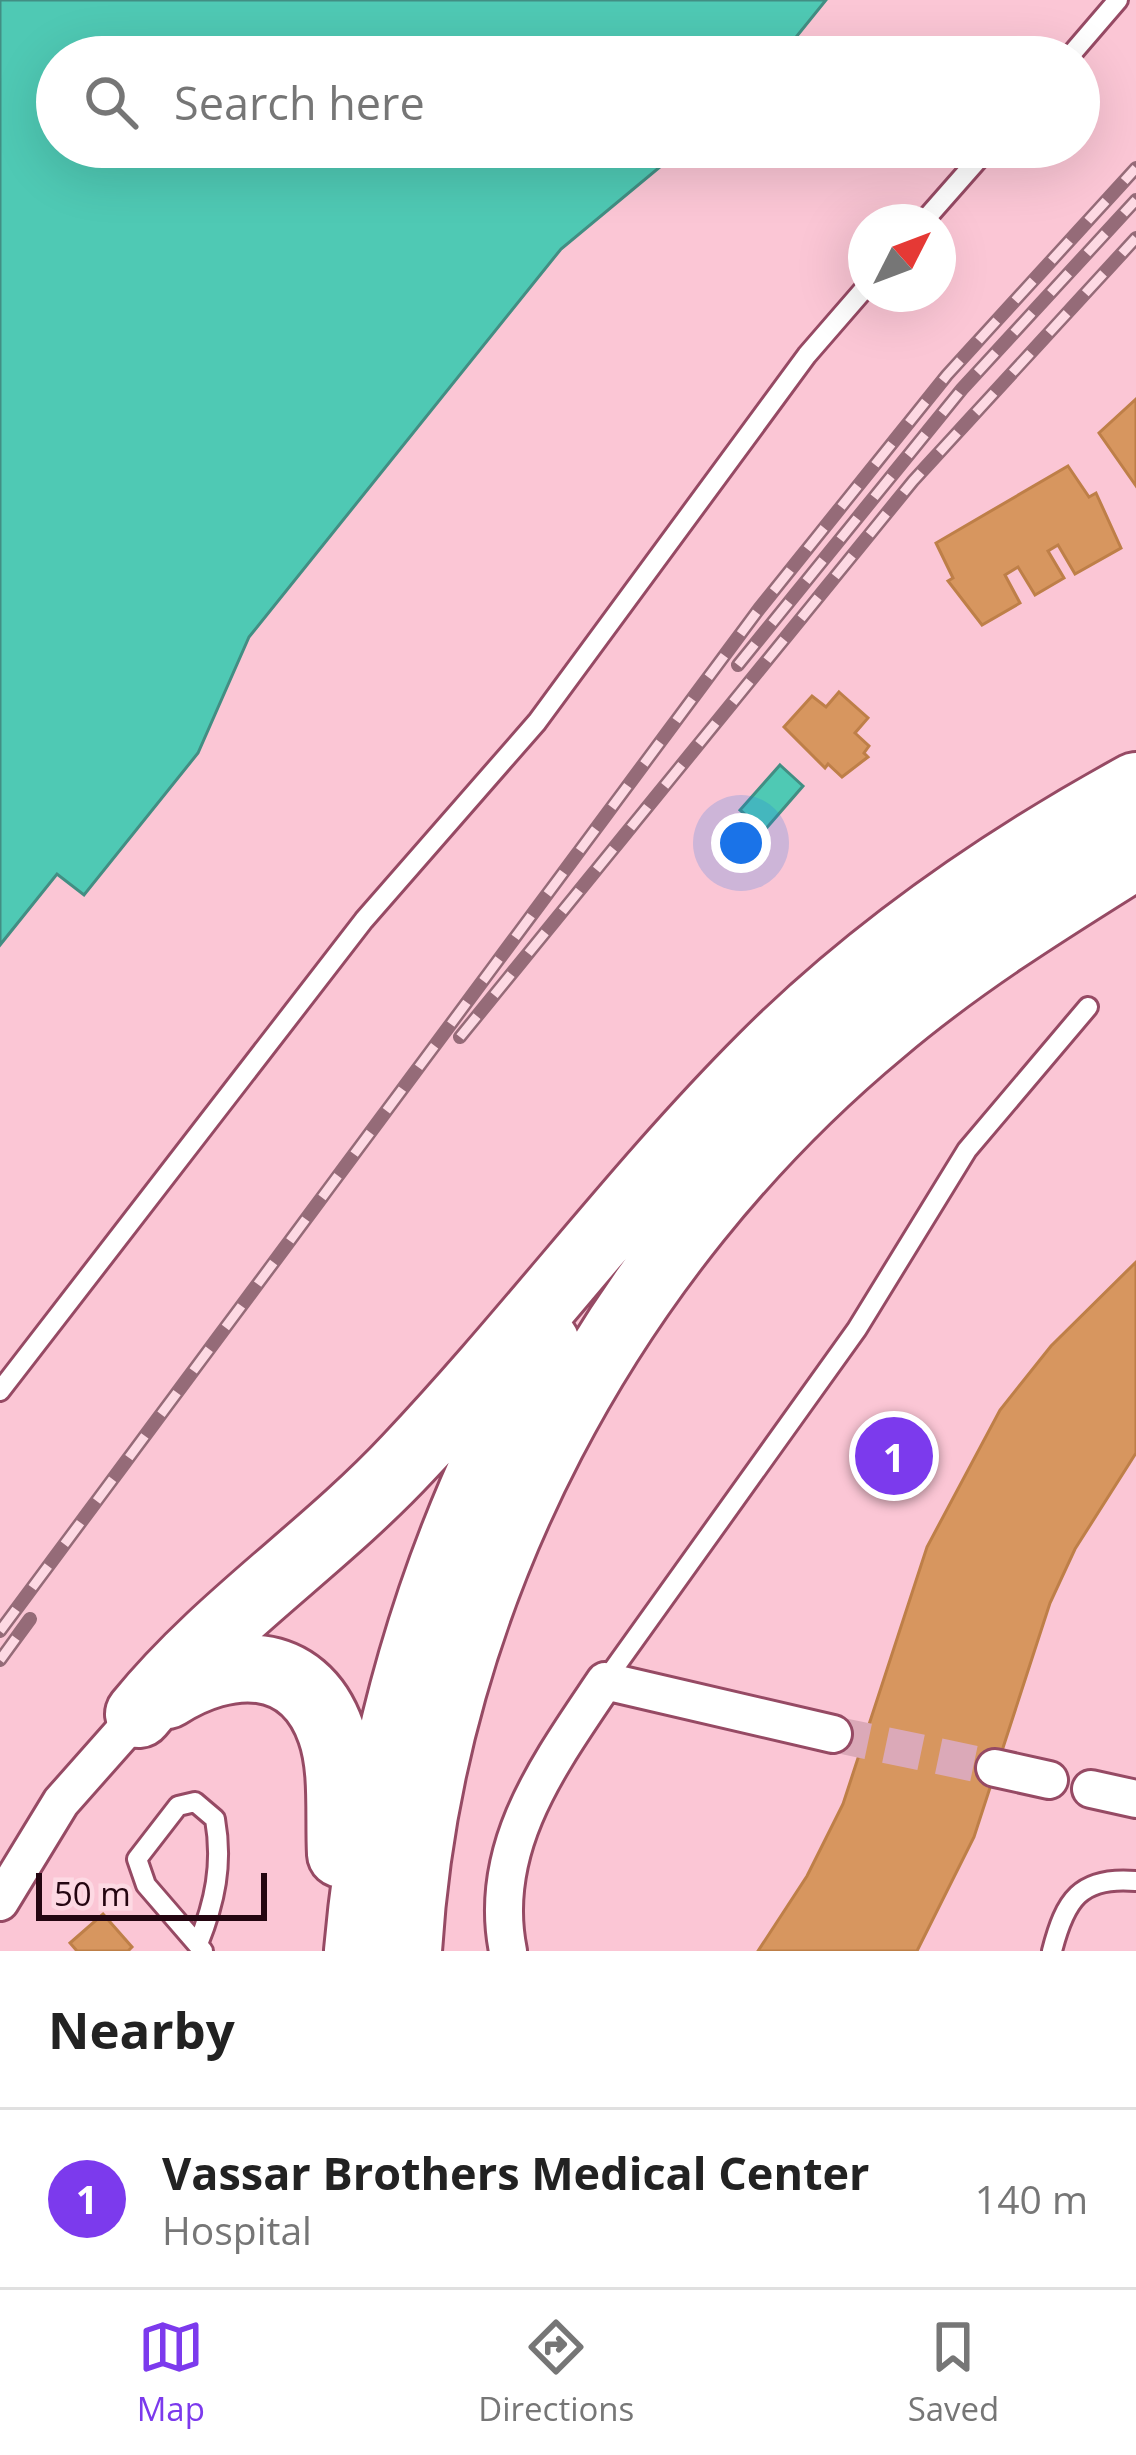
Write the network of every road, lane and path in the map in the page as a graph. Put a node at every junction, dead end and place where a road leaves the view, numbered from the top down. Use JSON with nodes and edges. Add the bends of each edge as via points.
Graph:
{"nodes":[{"id":1,"x":1118,"y":0,"type":"edge"},
{"id":2,"x":1087,"y":36,"type":"edge"},
{"id":3,"x":971,"y":168,"type":"edge"},
{"id":4,"x":939,"y":204,"type":"edge"},
{"id":5,"x":848,"y":308,"type":"edge"},
{"id":6,"x":1136,"y":786,"type":"edge"},
{"id":7,"x":1136,"y":855,"type":"edge"},
{"id":8,"x":1088,"y":1007,"type":"dead end"},
{"id":9,"x":654,"y":1180,"type":"junction"},
{"id":10,"x":0,"y":1391,"type":"edge"},
{"id":11,"x":605,"y":1681,"type":"junction"},
{"id":12,"x":139,"y":1714,"type":"junction"},
{"id":13,"x":833,"y":1734,"type":"tunnel mouth"},
{"id":14,"x":995,"y":1768,"type":"tunnel mouth"},
{"id":15,"x":1049,"y":1780,"type":"dead end"},
{"id":16,"x":1091,"y":1789,"type":"dead end"},
{"id":17,"x":1136,"y":1799,"type":"edge"},
{"id":18,"x":1136,"y":1881,"type":"edge"},
{"id":19,"x":0,"y":1902,"type":"edge"},
{"id":20,"x":201,"y":1947,"type":"edge"},
{"id":21,"x":346,"y":1951,"type":"edge"},
{"id":22,"x":358,"y":1951,"type":"edge"},
{"id":23,"x":408,"y":1951,"type":"edge"},
{"id":24,"x":508,"y":1951,"type":"edge"},
{"id":25,"x":1052,"y":1951,"type":"edge"}],
"edges":[{"from":1,"to":2,"type":"lane"},
{"from":3,"to":4,"type":"lane"},
{"from":5,"to":10,"type":"lane","via":[[537,722],[364,920]]},
{"from":6,"to":9,"type":"highway","via":[[1015,857],[892,944],[767,1054]]},
{"from":7,"to":23,"type":"highway","via":[[965,966],[836,1071],[722,1189],[621,1323],[541,1463],[476,1618],[433,1778]]},
{"from":8,"to":11,"type":"lane","via":[[967,1150],[869,1311]]},
{"from":9,"to":12,"type":"highway","via":[[383,1484],[181,1664]]},
{"from":9,"to":22,"type":"highway","via":[[530,1371],[438,1575],[390,1737]]},
{"from":11,"to":13,"type":"street"},
{"from":11,"to":24,"type":"street","via":[[542,1778],[516,1835],[503,1897]]},
{"from":12,"to":19,"type":"street","via":[[61,1802]]},
{"from":12,"to":21,"type":"highway","via":[[203,1675],[237,1666],[274,1673],[316,1704],[334,1743]]},
{"from":14,"to":15,"type":"street"},
{"from":16,"to":17,"type":"street"},
{"from":18,"to":25,"type":"lane","via":[[1082,1886],[1062,1910]]},
{"from":20,"to":20,"type":"lane","via":[[146,1885],[137,1859],[178,1806],[195,1802],[215,1819],[220,1848]]}]}
